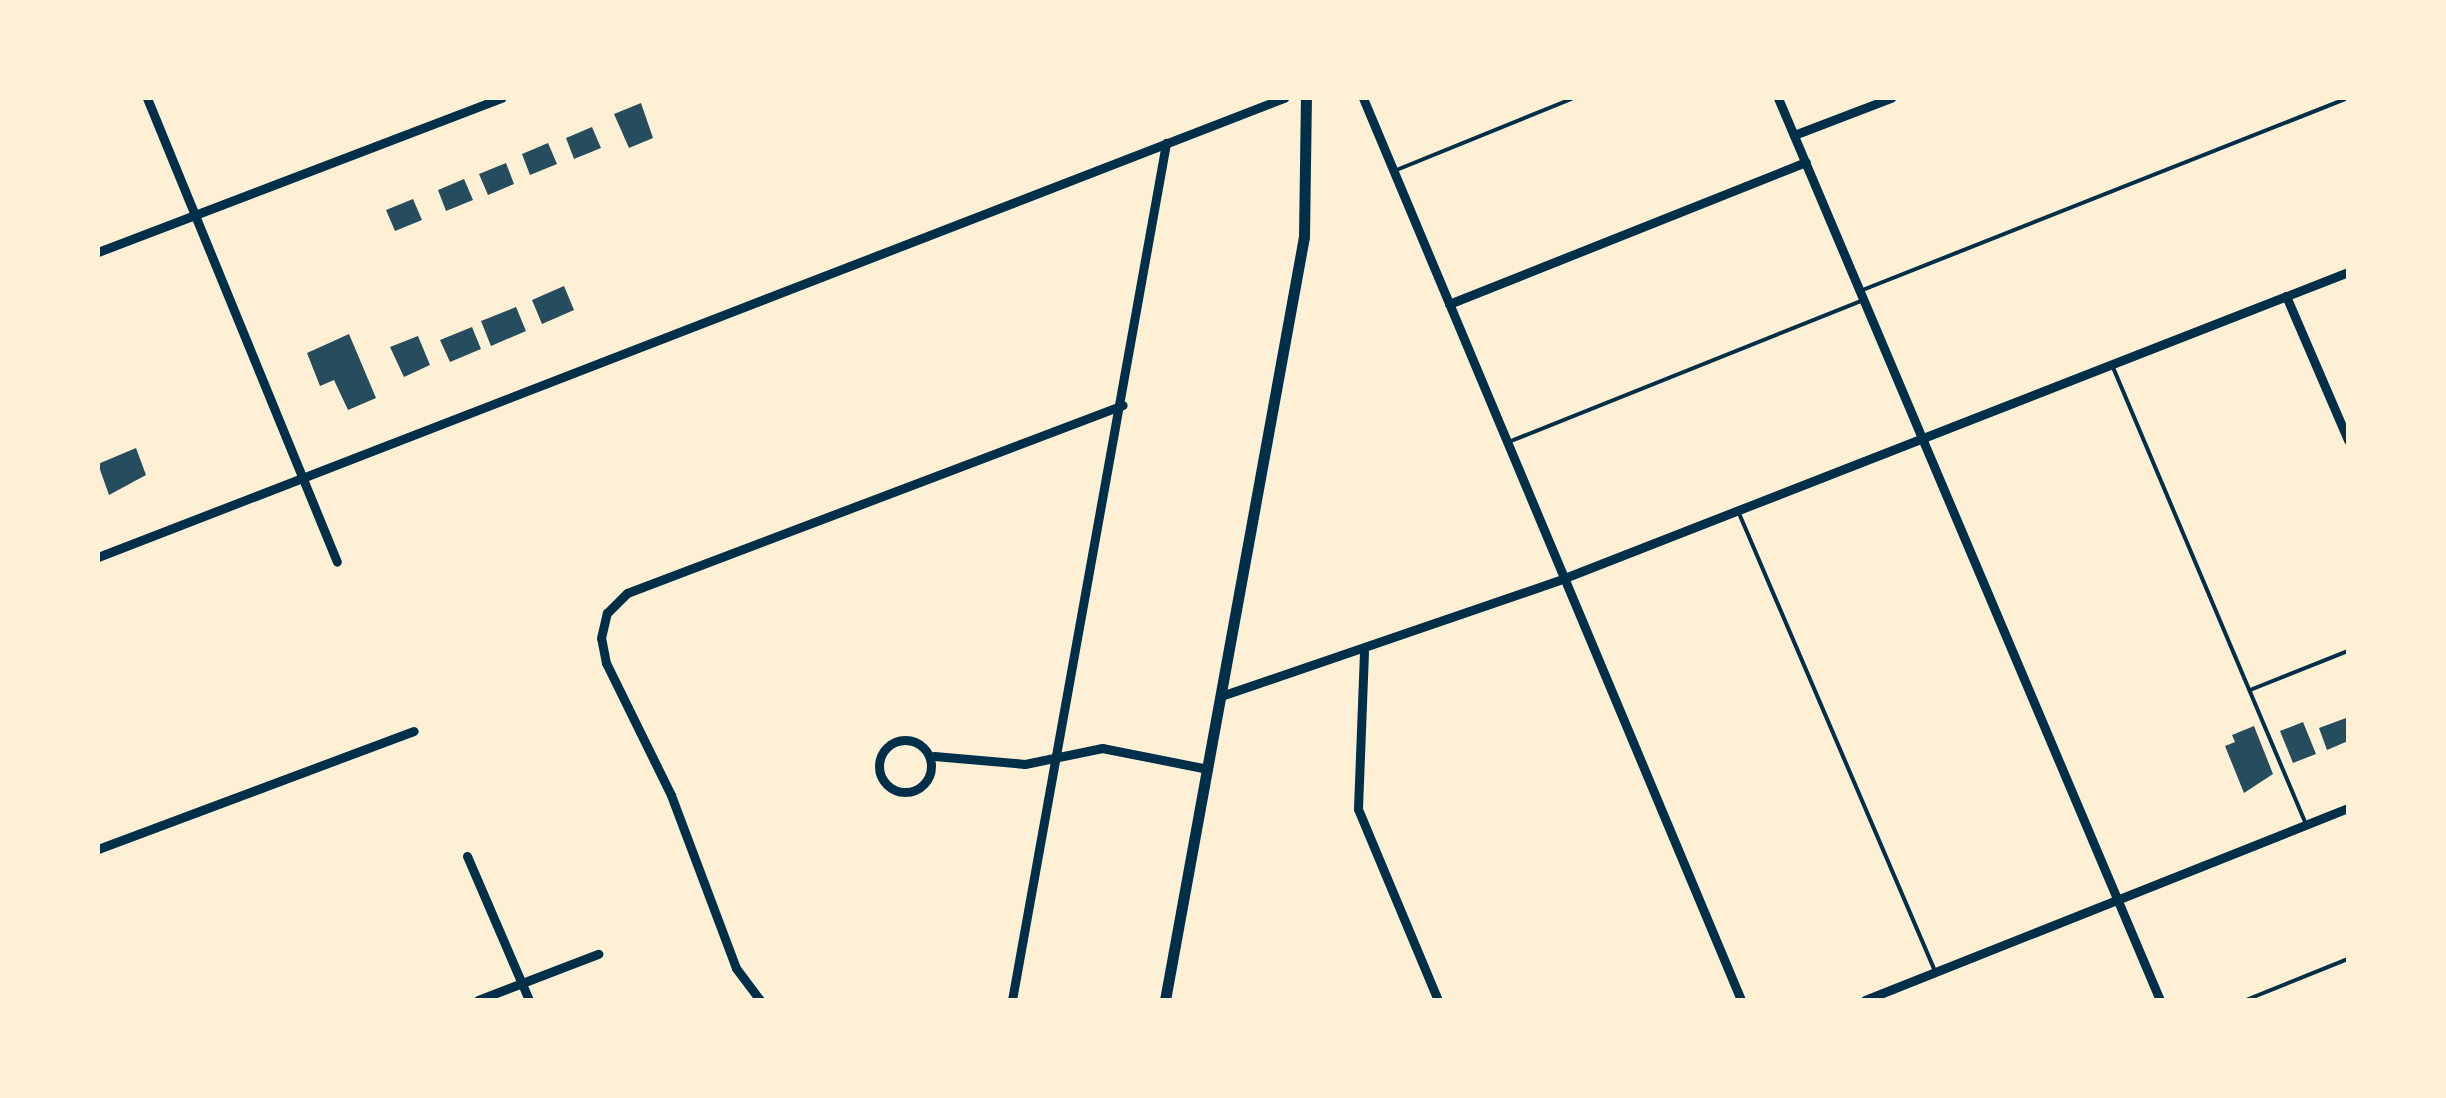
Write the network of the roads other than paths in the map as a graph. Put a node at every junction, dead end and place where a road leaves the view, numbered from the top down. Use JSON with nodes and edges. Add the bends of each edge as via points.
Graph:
{"nodes":[{"id":1,"x":147,"y":98,"type":"edge"},
{"id":2,"x":502,"y":98,"type":"edge"},
{"id":3,"x":1284,"y":98,"type":"edge"},
{"id":4,"x":1306,"y":98,"type":"edge"},
{"id":5,"x":1364,"y":98,"type":"edge"},
{"id":6,"x":1574,"y":98,"type":"edge"},
{"id":7,"x":1778,"y":98,"type":"edge"},
{"id":8,"x":1891,"y":98,"type":"edge"},
{"id":9,"x":2348,"y":98,"type":"edge"},
{"id":10,"x":1794,"y":136,"type":"junction"},
{"id":11,"x":1166,"y":143,"type":"junction"},
{"id":12,"x":1806,"y":162,"type":"junction"},
{"id":13,"x":1394,"y":171,"type":"junction"},
{"id":14,"x":194,"y":214,"type":"junction"},
{"id":15,"x":98,"y":252,"type":"edge"},
{"id":16,"x":2348,"y":272,"type":"edge"},
{"id":17,"x":1862,"y":296,"type":"junction"},
{"id":18,"x":2286,"y":296,"type":"junction"},
{"id":19,"x":1449,"y":304,"type":"junction"},
{"id":20,"x":2112,"y":365,"type":"junction"},
{"id":21,"x":1124,"y":405,"type":"junction"},
{"id":22,"x":1922,"y":440,"type":"junction"},
{"id":23,"x":2348,"y":440,"type":"edge"},
{"id":24,"x":1506,"y":443,"type":"junction"},
{"id":25,"x":303,"y":480,"type":"junction"},
{"id":26,"x":1738,"y":511,"type":"junction"},
{"id":27,"x":98,"y":557,"type":"edge"},
{"id":28,"x":336,"y":562,"type":"dead end"},
{"id":29,"x":1562,"y":579,"type":"junction"},
{"id":30,"x":1364,"y":652,"type":"junction"},
{"id":31,"x":2348,"y":652,"type":"edge"},
{"id":32,"x":2250,"y":690,"type":"junction"},
{"id":33,"x":1221,"y":696,"type":"junction"},
{"id":34,"x":414,"y":730,"type":"dead end"},
{"id":35,"x":934,"y":756,"type":"junction"},
{"id":36,"x":1057,"y":758,"type":"junction"},
{"id":37,"x":1208,"y":769,"type":"junction"},
{"id":38,"x":2348,"y":808,"type":"edge"},
{"id":39,"x":2307,"y":824,"type":"junction"},
{"id":40,"x":98,"y":849,"type":"edge"},
{"id":41,"x":467,"y":856,"type":"dead end"},
{"id":42,"x":2116,"y":899,"type":"junction"},
{"id":43,"x":598,"y":954,"type":"dead end"},
{"id":44,"x":2348,"y":959,"type":"edge"},
{"id":45,"x":1936,"y":972,"type":"junction"},
{"id":46,"x":522,"y":984,"type":"junction"},
{"id":47,"x":478,"y":1000,"type":"edge"},
{"id":48,"x":529,"y":1000,"type":"edge"},
{"id":49,"x":760,"y":1000,"type":"edge"},
{"id":50,"x":1012,"y":1000,"type":"edge"},
{"id":51,"x":1164,"y":1000,"type":"edge"},
{"id":52,"x":1438,"y":1000,"type":"edge"},
{"id":53,"x":1741,"y":1000,"type":"edge"},
{"id":54,"x":1865,"y":1000,"type":"edge"},
{"id":55,"x":2160,"y":1000,"type":"edge"},
{"id":56,"x":2246,"y":1000,"type":"edge"}],
"edges":[{"from":1,"to":14,"type":"street"},
{"from":2,"to":14,"type":"street"},
{"from":3,"to":11,"type":"street"},
{"from":4,"to":33,"type":"main road","via":[[1304,237]]},
{"from":5,"to":13,"type":"street"},
{"from":6,"to":13,"type":"lane"},
{"from":7,"to":10,"type":"street"},
{"from":8,"to":10,"type":"street"},
{"from":9,"to":17,"type":"lane"},
{"from":10,"to":12,"type":"street"},
{"from":11,"to":21,"type":"street"},
{"from":11,"to":25,"type":"street"},
{"from":12,"to":17,"type":"street"},
{"from":12,"to":19,"type":"street"},
{"from":13,"to":19,"type":"street"},
{"from":14,"to":15,"type":"street"},
{"from":14,"to":25,"type":"street"},
{"from":16,"to":18,"type":"street"},
{"from":17,"to":22,"type":"street"},
{"from":17,"to":24,"type":"lane"},
{"from":18,"to":20,"type":"street"},
{"from":18,"to":23,"type":"street"},
{"from":19,"to":24,"type":"street"},
{"from":20,"to":22,"type":"street"},
{"from":20,"to":32,"type":"lane"},
{"from":21,"to":36,"type":"street"},
{"from":21,"to":49,"type":"street","via":[[627,593],[607,613],[601,638],[606,664],[671,795],[736,968]]},
{"from":22,"to":26,"type":"street"},
{"from":22,"to":42,"type":"street"},
{"from":24,"to":29,"type":"street"},
{"from":25,"to":27,"type":"street"},
{"from":25,"to":28,"type":"street"},
{"from":26,"to":29,"type":"street"},
{"from":26,"to":45,"type":"lane"},
{"from":29,"to":30,"type":"street"},
{"from":29,"to":53,"type":"street"},
{"from":30,"to":33,"type":"street"},
{"from":30,"to":52,"type":"street","via":[[1358,809]]},
{"from":31,"to":32,"type":"lane"},
{"from":32,"to":39,"type":"lane"},
{"from":33,"to":37,"type":"main road"},
{"from":34,"to":40,"type":"street"},
{"from":35,"to":35,"type":"street","via":[[915,741],[895,743],[884,751],[878,772],[894,791],[904,792],[924,780]]},
{"from":35,"to":36,"type":"street","via":[[1010,764]]},
{"from":36,"to":37,"type":"street","via":[[1102,748]]},
{"from":36,"to":50,"type":"street"},
{"from":37,"to":51,"type":"main road"},
{"from":38,"to":39,"type":"street"},
{"from":39,"to":42,"type":"street"},
{"from":41,"to":46,"type":"street"},
{"from":42,"to":45,"type":"street"},
{"from":42,"to":55,"type":"street"},
{"from":43,"to":46,"type":"street"},
{"from":44,"to":56,"type":"lane"},
{"from":45,"to":54,"type":"street"},
{"from":46,"to":47,"type":"street"},
{"from":46,"to":48,"type":"street"}]}
